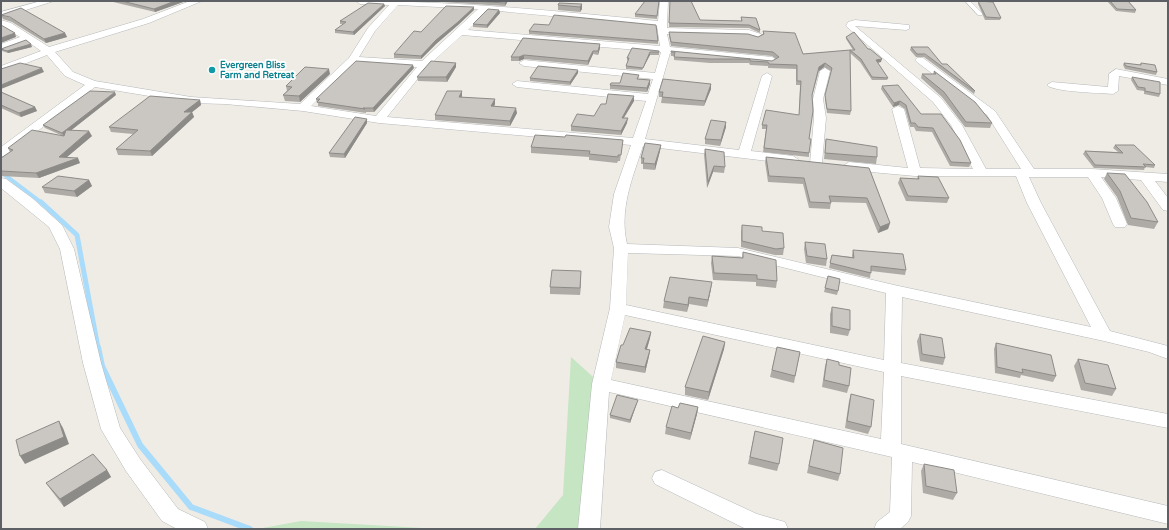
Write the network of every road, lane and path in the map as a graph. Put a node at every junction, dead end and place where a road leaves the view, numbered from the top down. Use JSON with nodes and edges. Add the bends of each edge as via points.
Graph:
{"nodes":[{"id":1,"x":50,"y":1,"type":"edge"},
{"id":2,"x":198,"y":1,"type":"edge"},
{"id":3,"x":360,"y":1,"type":"edge"},
{"id":4,"x":664,"y":1,"type":"edge"},
{"id":5,"x":967,"y":1,"type":"edge"},
{"id":6,"x":395,"y":3,"type":"junction"},
{"id":7,"x":486,"y":7,"type":"junction"},
{"id":8,"x":980,"y":14,"type":"dead end"},
{"id":9,"x":1,"y":15,"type":"edge"},
{"id":10,"x":1,"y":23,"type":"edge"},
{"id":11,"x":662,"y":28,"type":"junction"},
{"id":12,"x":906,"y":28,"type":"dead end"},
{"id":13,"x":460,"y":32,"type":"junction"},
{"id":14,"x":758,"y":36,"type":"edge"},
{"id":15,"x":29,"y":38,"type":"junction"},
{"id":16,"x":1,"y":47,"type":"edge"},
{"id":17,"x":666,"y":50,"type":"junction"},
{"id":18,"x":50,"y":52,"type":"junction"},
{"id":19,"x":353,"y":60,"type":"junction"},
{"id":20,"x":772,"y":60,"type":"edge"},
{"id":21,"x":920,"y":60,"type":"dead end"},
{"id":22,"x":524,"y":63,"type":"dead end"},
{"id":23,"x":424,"y":64,"type":"junction"},
{"id":24,"x":1,"y":70,"type":"edge"},
{"id":25,"x":825,"y":71,"type":"dead end"},
{"id":26,"x":767,"y":76,"type":"dead end"},
{"id":27,"x":659,"y":77,"type":"junction"},
{"id":28,"x":1168,"y":82,"type":"edge"},
{"id":29,"x":93,"y":84,"type":"junction"},
{"id":30,"x":517,"y":84,"type":"dead end"},
{"id":31,"x":1052,"y":85,"type":"dead end"},
{"id":32,"x":651,"y":98,"type":"junction"},
{"id":33,"x":303,"y":108,"type":"junction"},
{"id":34,"x":898,"y":109,"type":"dead end"},
{"id":35,"x":379,"y":120,"type":"junction"},
{"id":36,"x":639,"y":142,"type":"junction"},
{"id":37,"x":1,"y":153,"type":"edge"},
{"id":38,"x":744,"y":154,"type":"junction"},
{"id":39,"x":839,"y":165,"type":"edge"},
{"id":40,"x":916,"y":172,"type":"junction"},
{"id":41,"x":981,"y":172,"type":"junction"},
{"id":42,"x":1026,"y":173,"type":"junction"},
{"id":43,"x":1092,"y":173,"type":"junction"},
{"id":44,"x":1145,"y":176,"type":"junction"},
{"id":45,"x":1168,"y":178,"type":"edge"},
{"id":46,"x":1,"y":182,"type":"edge"},
{"id":47,"x":1168,"y":207,"type":"edge"},
{"id":48,"x":1120,"y":224,"type":"dead end"},
{"id":49,"x":621,"y":248,"type":"junction"},
{"id":50,"x":894,"y":290,"type":"junction"},
{"id":51,"x":618,"y":308,"type":"junction"},
{"id":52,"x":1104,"y":335,"type":"junction"},
{"id":53,"x":1168,"y":353,"type":"edge"},
{"id":54,"x":893,"y":368,"type":"junction"},
{"id":55,"x":601,"y":384,"type":"junction"},
{"id":56,"x":1168,"y":421,"type":"edge"},
{"id":57,"x":896,"y":450,"type":"junction"},
{"id":58,"x":662,"y":478,"type":"dead end"},
{"id":59,"x":1168,"y":515,"type":"edge"},
{"id":60,"x":198,"y":529,"type":"edge"},
{"id":61,"x":589,"y":529,"type":"edge"},
{"id":62,"x":777,"y":529,"type":"edge"},
{"id":63,"x":884,"y":529,"type":"edge"}],
"edges":[{"from":1,"to":9,"type":"street"},
{"from":2,"to":18,"type":"street","via":[[146,21],[58,47]]},
{"from":3,"to":6,"type":"street"},
{"from":4,"to":11,"type":"street"},
{"from":5,"to":8,"type":"lane"},
{"from":6,"to":7,"type":"street"},
{"from":6,"to":19,"type":"street","via":[[371,30]]},
{"from":7,"to":11,"type":"street"},
{"from":7,"to":13,"type":"street"},
{"from":10,"to":15,"type":"street"},
{"from":11,"to":14,"type":"street","via":[[749,33]]},
{"from":11,"to":17,"type":"street"},
{"from":12,"to":41,"type":"street","via":[[855,23],[850,26],[947,110],[967,142]]},
{"from":13,"to":17,"type":"street"},
{"from":13,"to":23,"type":"street"},
{"from":15,"to":16,"type":"street"},
{"from":15,"to":18,"type":"street"},
{"from":17,"to":20,"type":"street"},
{"from":17,"to":27,"type":"street"},
{"from":18,"to":24,"type":"street"},
{"from":18,"to":29,"type":"street","via":[[69,74]]},
{"from":19,"to":23,"type":"street"},
{"from":19,"to":33,"type":"street"},
{"from":21,"to":42,"type":"street","via":[[991,113],[1011,142]]},
{"from":22,"to":27,"type":"street"},
{"from":23,"to":35,"type":"street"},
{"from":25,"to":38,"type":"street","via":[[818,100],[820,164]]},
{"from":26,"to":38,"type":"street"},
{"from":27,"to":32,"type":"street"},
{"from":28,"to":31,"type":"street","via":[[1116,72],[1113,91]]},
{"from":29,"to":33,"type":"street","via":[[191,100]]},
{"from":29,"to":37,"type":"street"},
{"from":30,"to":32,"type":"street"},
{"from":32,"to":36,"type":"street"},
{"from":33,"to":35,"type":"street"},
{"from":34,"to":40,"type":"street"},
{"from":35,"to":36,"type":"street"},
{"from":36,"to":38,"type":"street"},
{"from":36,"to":49,"type":"street","via":[[620,194],[616,227]]},
{"from":39,"to":40,"type":"street"},
{"from":40,"to":41,"type":"street"},
{"from":41,"to":42,"type":"street"},
{"from":42,"to":43,"type":"street"},
{"from":42,"to":52,"type":"street","via":[[1034,203]]},
{"from":43,"to":44,"type":"street"},
{"from":43,"to":48,"type":"street","via":[[1109,198]]},
{"from":44,"to":45,"type":"street"},
{"from":44,"to":47,"type":"street"},
{"from":46,"to":60,"type":"street","via":[[54,225],[67,250],[92,363],[111,429],[133,465],[170,515]]},
{"from":49,"to":50,"type":"street","via":[[738,252]]},
{"from":49,"to":51,"type":"street"},
{"from":50,"to":52,"type":"street"},
{"from":50,"to":54,"type":"street"},
{"from":51,"to":54,"type":"street"},
{"from":51,"to":55,"type":"street"},
{"from":52,"to":53,"type":"street"},
{"from":54,"to":56,"type":"street"},
{"from":54,"to":57,"type":"street"},
{"from":55,"to":57,"type":"street"},
{"from":55,"to":61,"type":"street"},
{"from":57,"to":59,"type":"street"},
{"from":57,"to":63,"type":"street","via":[[900,516]]},
{"from":58,"to":62,"type":"street","via":[[752,522]]}]}
